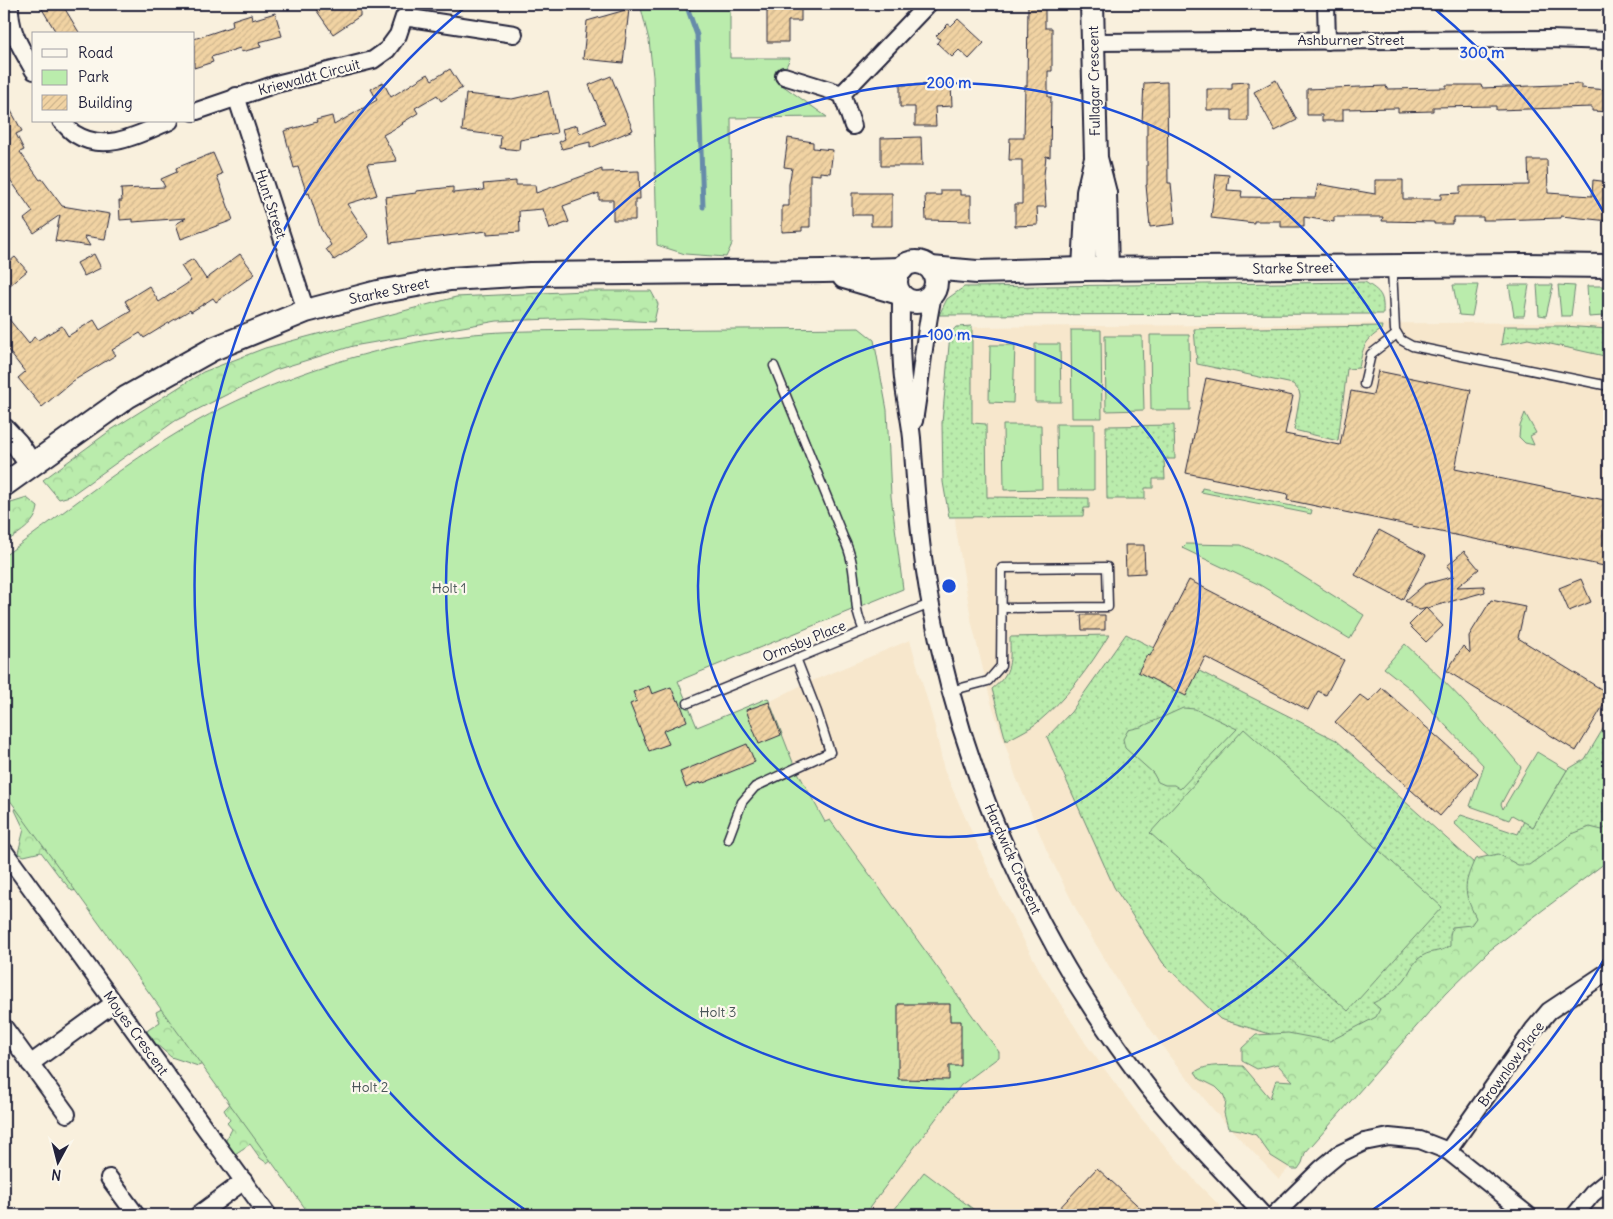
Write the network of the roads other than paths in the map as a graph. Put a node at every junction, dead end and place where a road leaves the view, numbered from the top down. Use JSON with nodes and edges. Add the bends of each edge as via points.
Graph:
{"nodes":[{"id":1,"x":10,"y":4,"type":"edge"},
{"id":2,"x":928,"y":4,"type":"edge"},
{"id":3,"x":1092,"y":4,"type":"edge"},
{"id":4,"x":1326,"y":4,"type":"edge"},
{"id":5,"x":404,"y":10,"type":"edge"},
{"id":6,"x":514,"y":34,"type":"dead end"},
{"id":7,"x":1326,"y":40,"type":"junction"},
{"id":8,"x":1609,"y":41,"type":"edge"},
{"id":9,"x":1093,"y":42,"type":"junction"},
{"id":10,"x":32,"y":67,"type":"edge"},
{"id":11,"x":784,"y":76,"type":"dead end"},
{"id":12,"x":842,"y":94,"type":"junction"},
{"id":13,"x":236,"y":96,"type":"junction"},
{"id":14,"x":195,"y":112,"type":"edge"},
{"id":15,"x":62,"y":122,"type":"edge"},
{"id":16,"x":168,"y":122,"type":"edge"},
{"id":17,"x":854,"y":126,"type":"dead end"},
{"id":18,"x":1096,"y":158,"type":"junction"},
{"id":19,"x":1609,"y":266,"type":"edge"},
{"id":20,"x":1392,"y":267,"type":"junction"},
{"id":21,"x":902,"y":269,"type":"junction"},
{"id":22,"x":1107,"y":269,"type":"junction"},
{"id":23,"x":1084,"y":270,"type":"junction"},
{"id":24,"x":824,"y":271,"type":"junction"},
{"id":25,"x":933,"y":284,"type":"junction"},
{"id":26,"x":900,"y":294,"type":"junction"},
{"id":27,"x":306,"y":311,"type":"junction"},
{"id":28,"x":1397,"y":334,"type":"junction"},
{"id":29,"x":774,"y":366,"type":"dead end"},
{"id":30,"x":1364,"y":384,"type":"dead end"},
{"id":31,"x":1609,"y":386,"type":"edge"},
{"id":32,"x":4,"y":430,"type":"edge"},
{"id":33,"x":912,"y":436,"type":"junction"},
{"id":34,"x":31,"y":465,"type":"junction"},
{"id":35,"x":4,"y":484,"type":"edge"},
{"id":36,"x":930,"y":604,"type":"junction"},
{"id":37,"x":1002,"y":608,"type":"junction"},
{"id":38,"x":864,"y":631,"type":"junction"},
{"id":39,"x":796,"y":658,"type":"junction"},
{"id":40,"x":950,"y":691,"type":"junction"},
{"id":41,"x":688,"y":703,"type":"dead end"},
{"id":42,"x":728,"y":839,"type":"dead end"},
{"id":43,"x":4,"y":851,"type":"edge"},
{"id":44,"x":1609,"y":971,"type":"edge"},
{"id":45,"x":114,"y":1003,"type":"junction"},
{"id":46,"x":4,"y":1027,"type":"edge"},
{"id":47,"x":30,"y":1064,"type":"junction"},
{"id":48,"x":67,"y":1114,"type":"dead end"},
{"id":49,"x":1448,"y":1151,"type":"junction"},
{"id":50,"x":109,"y":1178,"type":"dead end"},
{"id":51,"x":1609,"y":1180,"type":"edge"},
{"id":52,"x":244,"y":1181,"type":"junction"},
{"id":53,"x":136,"y":1215,"type":"edge"},
{"id":54,"x":198,"y":1215,"type":"edge"},
{"id":55,"x":268,"y":1215,"type":"edge"},
{"id":56,"x":1263,"y":1215,"type":"edge"},
{"id":57,"x":1274,"y":1215,"type":"edge"},
{"id":58,"x":1528,"y":1215,"type":"edge"},
{"id":59,"x":1575,"y":1215,"type":"edge"}],
"edges":[{"from":1,"to":10,"type":"street","via":[[13,32]]},
{"from":2,"to":12,"type":"street"},
{"from":3,"to":9,"type":"street","name":"Fullagar Crescent"},
{"from":4,"to":7,"type":"street"},
{"from":5,"to":6,"type":"street","name":"Kriewaldt Circuit"},
{"from":5,"to":13,"type":"street","name":"Kriewaldt Circuit","via":[[398,35],[374,60]]},
{"from":7,"to":8,"type":"street","name":"Ashburner Street"},
{"from":7,"to":9,"type":"street","name":"Ashburner Street"},
{"from":9,"to":18,"type":"street","name":"Fullagar Crescent"},
{"from":11,"to":12,"type":"street"},
{"from":12,"to":17,"type":"street"},
{"from":13,"to":14,"type":"street","name":"Kriewaldt Circuit"},
{"from":13,"to":27,"type":"street","name":"Hunt Street"},
{"from":15,"to":16,"type":"street","via":[[76,134],[93,142],[112,143]]},
{"from":18,"to":22,"type":"street","name":"Fullagar Crescent","via":[[1105,193]]},
{"from":18,"to":23,"type":"street","name":"Fullagar Crescent","via":[[1088,192]]},
{"from":19,"to":20,"type":"street","name":"Starke Street"},
{"from":20,"to":22,"type":"street","name":"Starke Street"},
{"from":20,"to":28,"type":"lane"},
{"from":21,"to":24,"type":"street","name":"Starke Street"},
{"from":21,"to":25,"type":"street","via":[[918,262]]},
{"from":21,"to":26,"type":"street","via":[[896,283]]},
{"from":22,"to":23,"type":"street","name":"Starke Street"},
{"from":23,"to":25,"type":"street","name":"Starke Street","via":[[977,272]]},
{"from":24,"to":26,"type":"street","name":"Starke Street"},
{"from":24,"to":27,"type":"street","name":"Starke Street","via":[[530,274],[450,279],[378,292]]},
{"from":25,"to":26,"type":"street","via":[[926,300],[917,303]]},
{"from":25,"to":33,"type":"street","name":"Hardwick Crescent"},
{"from":26,"to":33,"type":"street","name":"Hardwick Crescent","via":[[903,377]]},
{"from":27,"to":34,"type":"street","name":"Starke Street","via":[[213,349],[135,392]]},
{"from":28,"to":30,"type":"lane","via":[[1370,354]]},
{"from":28,"to":31,"type":"lane","via":[[1412,346]]},
{"from":29,"to":38,"type":"lane","via":[[853,559],[858,611]]},
{"from":32,"to":34,"type":"street"},
{"from":33,"to":36,"type":"street","name":"Hardwick Crescent"},
{"from":34,"to":35,"type":"street","name":"Starke Street"},
{"from":36,"to":38,"type":"lane","name":"Ormsby Place"},
{"from":36,"to":40,"type":"street","name":"Hardwick Crescent"},
{"from":37,"to":37,"type":"lane","via":[[1002,568],[1107,567],[1108,607]]},
{"from":37,"to":40,"type":"lane","via":[[1001,666],[988,681]]},
{"from":38,"to":39,"type":"lane","name":"Ormsby Place"},
{"from":39,"to":41,"type":"lane","name":"Ormsby Place"},
{"from":39,"to":42,"type":"lane","via":[[830,752],[755,787],[742,802]]},
{"from":40,"to":56,"type":"street","name":"Hardwick Crescent","via":[[978,779],[1024,890],[1091,1008],[1179,1125]]},
{"from":43,"to":45,"type":"street","name":"Moyes Crescent"},
{"from":44,"to":49,"type":"street","name":"Brownlow Place","via":[[1549,1011]]},
{"from":45,"to":47,"type":"street"},
{"from":45,"to":52,"type":"street","name":"Moyes Crescent"},
{"from":46,"to":47,"type":"street"},
{"from":47,"to":48,"type":"street"},
{"from":49,"to":57,"type":"street","via":[[1420,1140],[1389,1137],[1364,1142],[1339,1154]]},
{"from":49,"to":58,"type":"street"},
{"from":50,"to":53,"type":"street"},
{"from":51,"to":59,"type":"street"},
{"from":52,"to":54,"type":"street"},
{"from":52,"to":55,"type":"street","name":"Moyes Crescent"}]}
